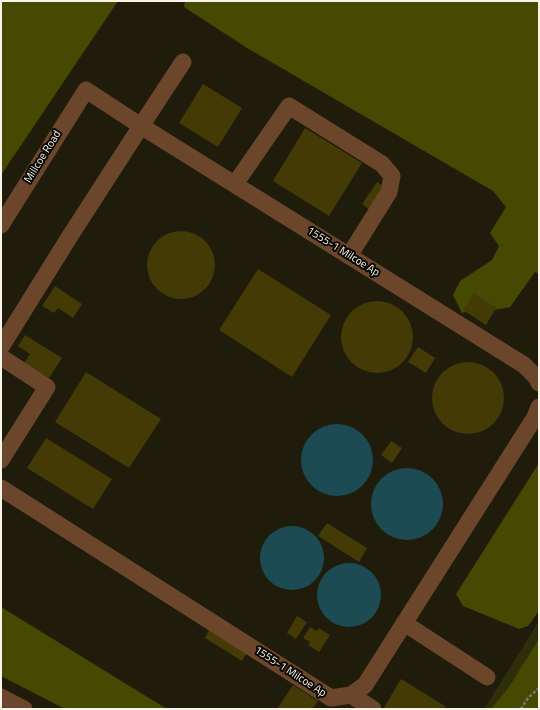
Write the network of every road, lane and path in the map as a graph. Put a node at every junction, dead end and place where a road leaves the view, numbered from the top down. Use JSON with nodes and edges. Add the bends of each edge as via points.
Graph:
{"nodes":[{"id":1,"x":183,"y":62,"type":"dead end"},
{"id":2,"x":86,"y":90,"type":"joint"},
{"id":3,"x":141,"y":126,"type":"junction"},
{"id":4,"x":235,"y":184,"type":"junction"},
{"id":5,"x":1,"y":225,"type":"edge"},
{"id":6,"x":349,"y":256,"type":"junction"},
{"id":7,"x":1,"y":347,"type":"edge"},
{"id":8,"x":1,"y":357,"type":"edge"},
{"id":9,"x":539,"y":383,"type":"edge"},
{"id":10,"x":539,"y":407,"type":"edge"},
{"id":11,"x":1,"y":460,"type":"edge"},
{"id":12,"x":1,"y":488,"type":"edge"},
{"id":13,"x":404,"y":623,"type":"junction"},
{"id":14,"x":487,"y":676,"type":"dead end"},
{"id":15,"x":539,"y":688,"type":"edge"},
{"id":16,"x":351,"y":695,"type":"junction"},
{"id":17,"x":1,"y":697,"type":"edge"},
{"id":18,"x":24,"y":709,"type":"edge"},
{"id":19,"x":372,"y":709,"type":"edge"},
{"id":20,"x":521,"y":709,"type":"edge"}],
"edges":[{"from":1,"to":3,"type":"street"},
{"from":2,"to":3,"type":"street","name":"1555-1 Milcoe Ap"},
{"from":2,"to":5,"type":"street","name":"Millcoe Road"},
{"from":3,"to":4,"type":"street","name":"1555-1 Milcoe Ap"},
{"from":3,"to":7,"type":"street"},
{"from":4,"to":6,"type":"street","name":"1555-1 Milcoe Ap"},
{"from":4,"to":6,"type":"street","via":[[289,106],[376,160],[392,176],[389,192]]},
{"from":6,"to":9,"type":"street","name":"1555-1 Milcoe Ap","via":[[524,365]]},
{"from":8,"to":11,"type":"street","via":[[47,387]]},
{"from":10,"to":13,"type":"street"},
{"from":12,"to":16,"type":"street","name":"1555-1 Milcoe Ap","via":[[331,698]]},
{"from":13,"to":14,"type":"street"},
{"from":13,"to":16,"type":"street","via":[[365,685]]},
{"from":15,"to":20,"type":"path"},
{"from":16,"to":19,"type":"street"},
{"from":17,"to":18,"type":"street"}]}
